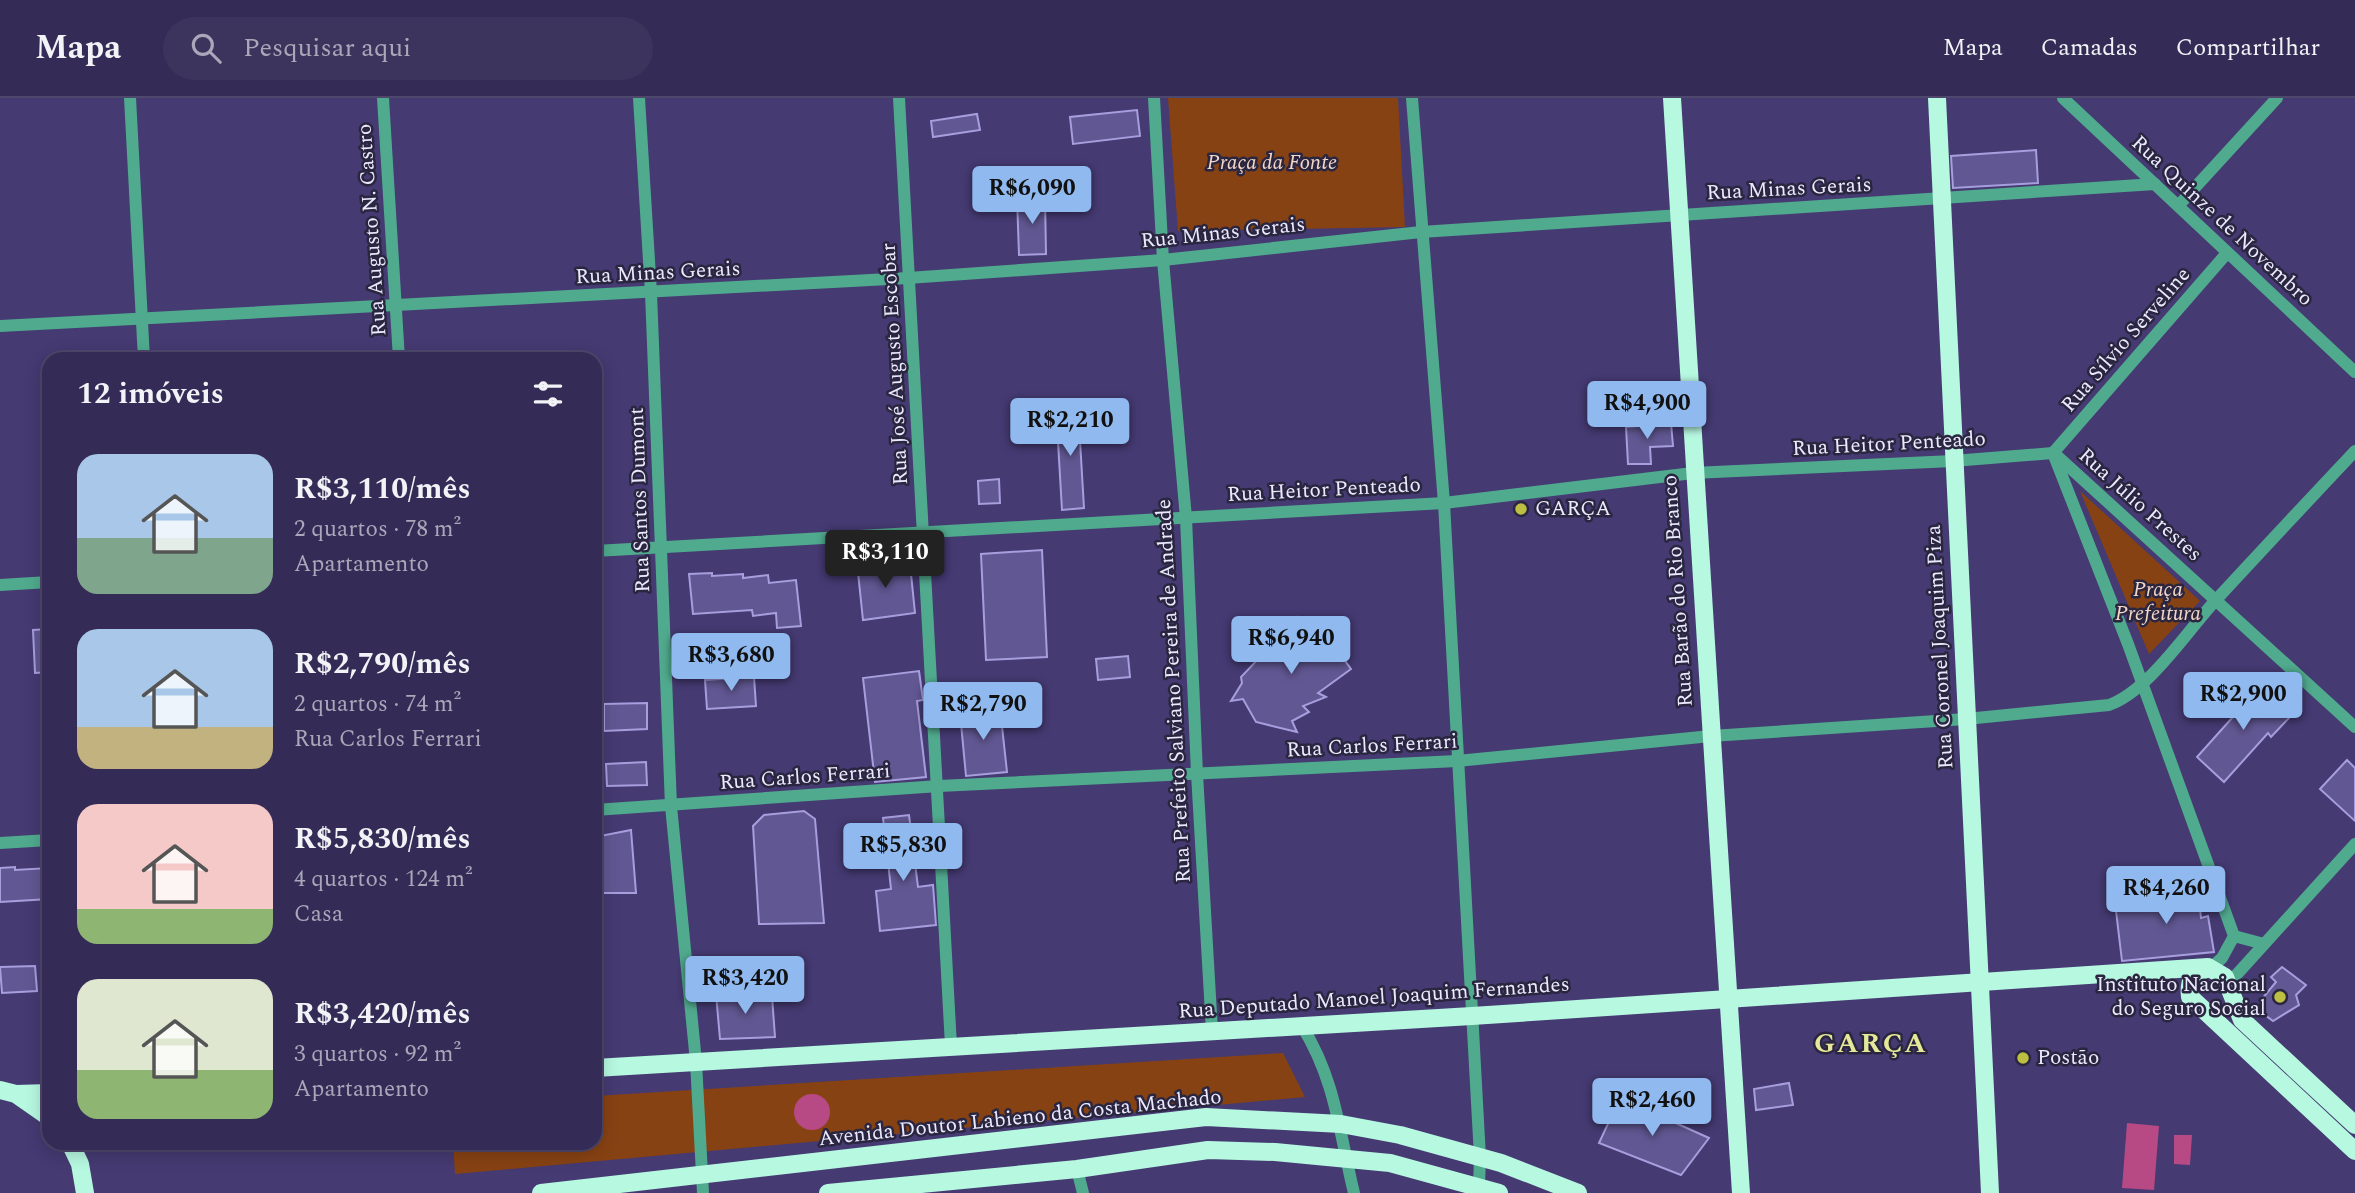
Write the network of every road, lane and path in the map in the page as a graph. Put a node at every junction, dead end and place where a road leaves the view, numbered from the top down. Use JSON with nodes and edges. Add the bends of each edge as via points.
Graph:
{"nodes":[{"id":1,"x":130,"y":98,"type":"edge"},
{"id":2,"x":383,"y":98,"type":"edge"},
{"id":3,"x":639,"y":98,"type":"edge"},
{"id":4,"x":899,"y":98,"type":"edge"},
{"id":5,"x":1154,"y":98,"type":"edge"},
{"id":6,"x":1412,"y":98,"type":"edge"},
{"id":7,"x":1672,"y":98,"type":"edge"},
{"id":8,"x":1937,"y":98,"type":"edge"},
{"id":9,"x":2063,"y":98,"type":"edge"},
{"id":10,"x":2277,"y":98,"type":"edge"},
{"id":11,"x":2155,"y":184,"type":"junction"},
{"id":12,"x":1940,"y":200,"type":"junction"},
{"id":13,"x":2179,"y":205,"type":"junction"},
{"id":14,"x":1679,"y":215,"type":"junction"},
{"id":15,"x":1421,"y":232,"type":"junction"},
{"id":16,"x":2227,"y":253,"type":"junction"},
{"id":17,"x":1163,"y":260,"type":"junction"},
{"id":18,"x":908,"y":278,"type":"junction"},
{"id":19,"x":651,"y":293,"type":"junction"},
{"id":20,"x":397,"y":306,"type":"junction"},
{"id":21,"x":141,"y":319,"type":"junction"},
{"id":22,"x":0,"y":326,"type":"edge"},
{"id":23,"x":143,"y":352,"type":"edge"},
{"id":24,"x":399,"y":352,"type":"edge"},
{"id":25,"x":2355,"y":372,"type":"edge"},
{"id":26,"x":2355,"y":451,"type":"edge"},
{"id":27,"x":2053,"y":453,"type":"junction"},
{"id":28,"x":1953,"y":461,"type":"junction"},
{"id":29,"x":1693,"y":473,"type":"junction"},
{"id":30,"x":1444,"y":503,"type":"junction"},
{"id":31,"x":1186,"y":518,"type":"junction"},
{"id":32,"x":924,"y":532,"type":"junction"},
{"id":33,"x":662,"y":547,"type":"junction"},
{"id":34,"x":602,"y":551,"type":"edge"},
{"id":35,"x":42,"y":582,"type":"edge"},
{"id":36,"x":0,"y":585,"type":"edge"},
{"id":37,"x":2216,"y":600,"type":"junction"},
{"id":38,"x":2143,"y":685,"type":"junction"},
{"id":39,"x":1966,"y":719,"type":"junction"},
{"id":40,"x":2355,"y":727,"type":"edge"},
{"id":41,"x":1711,"y":736,"type":"junction"},
{"id":42,"x":1457,"y":761,"type":"junction"},
{"id":43,"x":1196,"y":774,"type":"junction"},
{"id":44,"x":939,"y":786,"type":"junction"},
{"id":45,"x":671,"y":806,"type":"junction"},
{"id":46,"x":602,"y":810,"type":"edge"},
{"id":47,"x":42,"y":840,"type":"edge"},
{"id":48,"x":0,"y":843,"type":"edge"},
{"id":49,"x":2355,"y":844,"type":"edge"},
{"id":50,"x":2234,"y":936,"type":"junction"},
{"id":51,"x":2264,"y":944,"type":"junction"},
{"id":52,"x":2212,"y":967,"type":"junction"},
{"id":53,"x":1980,"y":981,"type":"junction"},
{"id":54,"x":2229,"y":983,"type":"junction"},
{"id":55,"x":1731,"y":997,"type":"junction"},
{"id":56,"x":1472,"y":1016,"type":"junction"},
{"id":57,"x":1302,"y":1026,"type":"junction"},
{"id":58,"x":1212,"y":1031,"type":"junction"},
{"id":59,"x":951,"y":1046,"type":"junction"},
{"id":60,"x":695,"y":1062,"type":"junction"},
{"id":61,"x":602,"y":1068,"type":"edge"},
{"id":62,"x":8,"y":1092,"type":"edge"},
{"id":63,"x":42,"y":1093,"type":"edge"},
{"id":64,"x":42,"y":1113,"type":"edge"},
{"id":65,"x":1342,"y":1124,"type":"junction"},
{"id":66,"x":2355,"y":1125,"type":"edge"},
{"id":67,"x":73,"y":1150,"type":"edge"},
{"id":68,"x":79,"y":1150,"type":"edge"},
{"id":69,"x":2355,"y":1151,"type":"edge"},
{"id":70,"x":1480,"y":1157,"type":"junction"},
{"id":71,"x":1346,"y":1158,"type":"junction"},
{"id":72,"x":80,"y":1164,"type":"junction"},
{"id":73,"x":1077,"y":1169,"type":"junction"},
{"id":74,"x":703,"y":1184,"type":"edge"},
{"id":75,"x":1479,"y":1187,"type":"junction"},
{"id":76,"x":85,"y":1193,"type":"edge"},
{"id":77,"x":541,"y":1193,"type":"edge"},
{"id":78,"x":828,"y":1193,"type":"edge"},
{"id":79,"x":1083,"y":1193,"type":"edge"},
{"id":80,"x":1354,"y":1193,"type":"edge"},
{"id":81,"x":1499,"y":1193,"type":"edge"},
{"id":82,"x":1578,"y":1193,"type":"edge"},
{"id":83,"x":1741,"y":1193,"type":"edge"},
{"id":84,"x":1990,"y":1193,"type":"edge"}],
"edges":[{"from":1,"to":21,"type":"street"},
{"from":2,"to":20,"type":"street","name":"Rua Augusto N. Castro"},
{"from":3,"to":19,"type":"street","name":"Rua Santos Dumont"},
{"from":4,"to":18,"type":"street","name":"Rua José Augusto Escobar"},
{"from":5,"to":17,"type":"street","name":"Rua Prefeito Salviano Pereira de Andrade"},
{"from":6,"to":15,"type":"street"},
{"from":7,"to":14,"type":"main road","name":"Rua Barão do Rio Branco"},
{"from":8,"to":12,"type":"main road","name":"Rua Coronel Joaquim Piza"},
{"from":9,"to":11,"type":"street","name":"Rua Quinze de Novembro"},
{"from":10,"to":13,"type":"street"},
{"from":11,"to":12,"type":"street","name":"Rua Minas Gerais"},
{"from":11,"to":13,"type":"street","name":"Rua Quinze de Novembro"},
{"from":12,"to":14,"type":"street","name":"Rua Minas Gerais"},
{"from":12,"to":28,"type":"main road","name":"Rua Coronel Joaquim Piza"},
{"from":13,"to":16,"type":"street","name":"Rua Quinze de Novembro"},
{"from":14,"to":15,"type":"street","name":"Rua Minas Gerais"},
{"from":14,"to":29,"type":"main road","name":"Rua Barão do Rio Branco"},
{"from":15,"to":17,"type":"street","name":"Rua Minas Gerais"},
{"from":15,"to":30,"type":"street"},
{"from":16,"to":25,"type":"street","name":"Rua Quinze de Novembro"},
{"from":16,"to":27,"type":"street","name":"Rua Sílvio Serveline"},
{"from":17,"to":18,"type":"street","name":"Rua Minas Gerais"},
{"from":17,"to":31,"type":"street","name":"Rua Prefeito Salviano Pereira de Andrade"},
{"from":18,"to":19,"type":"street","name":"Rua Minas Gerais"},
{"from":18,"to":32,"type":"street","name":"Rua José Augusto Escobar"},
{"from":19,"to":20,"type":"street","name":"Rua Minas Gerais"},
{"from":19,"to":33,"type":"street","name":"Rua Santos Dumont"},
{"from":20,"to":21,"type":"street","name":"Rua Minas Gerais"},
{"from":20,"to":24,"type":"street","name":"Rua Augusto N. Castro"},
{"from":21,"to":22,"type":"street","name":"Rua Minas Gerais"},
{"from":21,"to":23,"type":"street"},
{"from":26,"to":37,"type":"street","name":"Rua Carlos Ferrari"},
{"from":27,"to":28,"type":"street","name":"Rua Heitor Penteado"},
{"from":27,"to":37,"type":"street","name":"Rua Júlio Prestes"},
{"from":27,"to":38,"type":"street"},
{"from":28,"to":29,"type":"street","name":"Rua Heitor Penteado"},
{"from":28,"to":39,"type":"main road","name":"Rua Coronel Joaquim Piza"},
{"from":29,"to":30,"type":"street","name":"Rua Heitor Penteado"},
{"from":29,"to":41,"type":"main road","name":"Rua Barão do Rio Branco"},
{"from":30,"to":31,"type":"street","name":"Rua Heitor Penteado"},
{"from":30,"to":42,"type":"street"},
{"from":31,"to":32,"type":"street","name":"Rua Heitor Penteado"},
{"from":31,"to":43,"type":"street","name":"Rua Prefeito Salviano Pereira de Andrade"},
{"from":32,"to":33,"type":"street","name":"Rua Heitor Penteado"},
{"from":32,"to":44,"type":"street","name":"Rua José Augusto Escobar"},
{"from":33,"to":34,"type":"street","name":"Rua Heitor Penteado"},
{"from":33,"to":45,"type":"street","name":"Rua Santos Dumont"},
{"from":35,"to":36,"type":"street"},
{"from":37,"to":38,"type":"street","name":"Rua Carlos Ferrari"},
{"from":37,"to":40,"type":"street","name":"Rua Júlio Prestes"},
{"from":38,"to":39,"type":"street","name":"Rua Carlos Ferrari","via":[[2109,705]]},
{"from":38,"to":50,"type":"street"},
{"from":39,"to":41,"type":"street","name":"Rua Carlos Ferrari"},
{"from":39,"to":53,"type":"main road","name":"Rua Coronel Joaquim Piza"},
{"from":41,"to":42,"type":"street","name":"Rua Carlos Ferrari"},
{"from":41,"to":55,"type":"main road","name":"Rua Barão do Rio Branco"},
{"from":42,"to":43,"type":"street","name":"Rua Carlos Ferrari"},
{"from":42,"to":56,"type":"street"},
{"from":43,"to":44,"type":"street","name":"Rua Carlos Ferrari"},
{"from":43,"to":58,"type":"street","name":"Rua Prefeito Salviano Pereira de Andrade"},
{"from":44,"to":45,"type":"street","name":"Rua Carlos Ferrari"},
{"from":44,"to":59,"type":"street","name":"Rua José Augusto Escobar"},
{"from":45,"to":46,"type":"street","name":"Rua Carlos Ferrari"},
{"from":45,"to":60,"type":"street","name":"Rua Santos Dumont"},
{"from":47,"to":48,"type":"street"},
{"from":49,"to":51,"type":"street"},
{"from":50,"to":51,"type":"street"},
{"from":50,"to":52,"type":"street"},
{"from":51,"to":54,"type":"street"},
{"from":52,"to":53,"type":"main road","name":"Rua Deputado Manoel Joaquim Fernandes"},
{"from":52,"to":54,"type":"main road"},
{"from":52,"to":69,"type":"main road","via":[[2194,975],[2190,997]]},
{"from":53,"to":55,"type":"main road","name":"Rua Deputado Manoel Joaquim Fernandes"},
{"from":53,"to":84,"type":"main road","name":"Rua Coronel Joaquim Piza"},
{"from":54,"to":66,"type":"main road","via":[[2242,1020]]},
{"from":55,"to":56,"type":"main road","name":"Rua Deputado Manoel Joaquim Fernandes"},
{"from":55,"to":83,"type":"main road","name":"Rua Barão do Rio Branco"},
{"from":56,"to":57,"type":"main road","name":"Rua Deputado Manoel Joaquim Fernandes"},
{"from":56,"to":70,"type":"street"},
{"from":57,"to":58,"type":"main road","name":"Rua Deputado Manoel Joaquim Fernandes"},
{"from":57,"to":65,"type":"street","via":[[1319,1054]]},
{"from":58,"to":59,"type":"main road","name":"Rua Deputado Manoel Joaquim Fernandes"},
{"from":59,"to":60,"type":"main road","name":"Rua Deputado Manoel Joaquim Fernandes"},
{"from":60,"to":61,"type":"main road","name":"Rua Deputado Manoel Joaquim Fernandes"},
{"from":60,"to":74,"type":"street","name":"Rua Santos Dumont"},
{"from":62,"to":63,"type":"main road"},
{"from":62,"to":64,"type":"main road"},
{"from":65,"to":70,"type":"main road","name":"Avenida Doutor Labieno da Costa Machado"},
{"from":65,"to":71,"type":"street"},
{"from":65,"to":74,"type":"main road","name":"Avenida Doutor Labieno da Costa Machado","via":[[1206,1117]]},
{"from":67,"to":72,"type":"main road"},
{"from":68,"to":72,"type":"main road"},
{"from":70,"to":75,"type":"street"},
{"from":70,"to":82,"type":"main road","name":"Avenida Doutor Labieno da Costa Machado"},
{"from":71,"to":73,"type":"main road","via":[[1208,1150]]},
{"from":71,"to":75,"type":"main road","via":[[1390,1163]]},
{"from":71,"to":80,"type":"street"},
{"from":72,"to":76,"type":"main road"},
{"from":73,"to":78,"type":"main road"},
{"from":73,"to":79,"type":"street"},
{"from":74,"to":77,"type":"main road","name":"Avenida Doutor Labieno da Costa Machado"},
{"from":75,"to":81,"type":"main road"}]}
